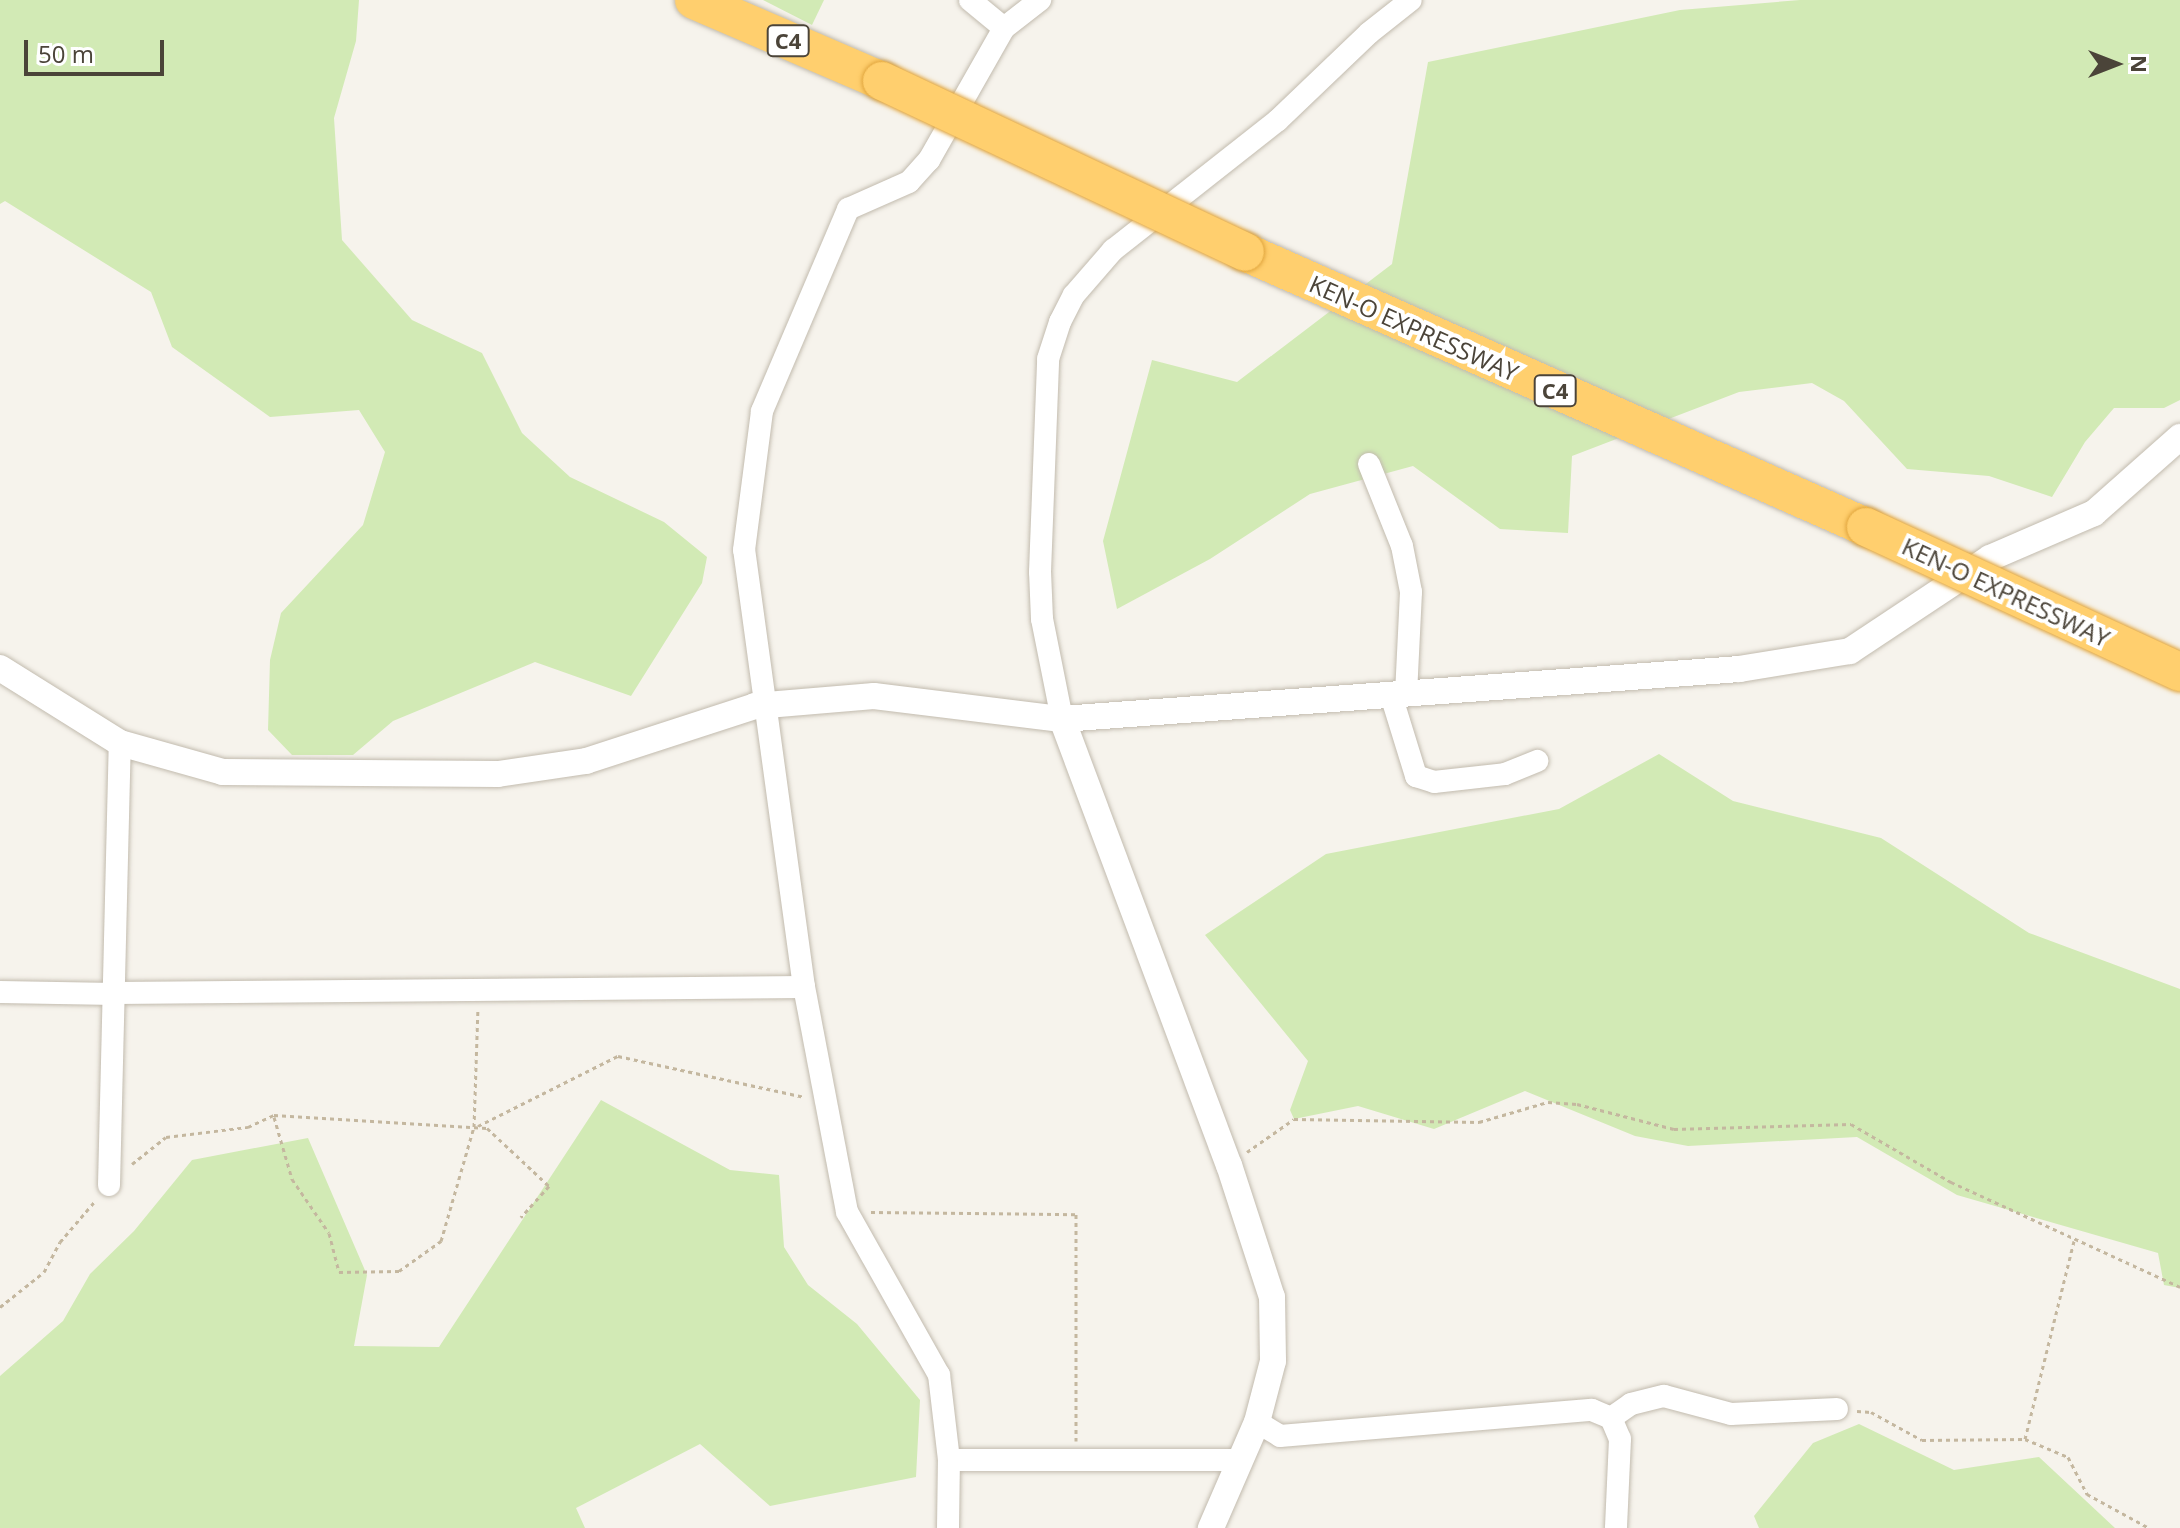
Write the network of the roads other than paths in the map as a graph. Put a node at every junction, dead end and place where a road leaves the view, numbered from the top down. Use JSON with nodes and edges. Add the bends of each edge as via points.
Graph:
{"nodes":[{"id":1,"x":694,"y":0,"type":"edge"},
{"id":2,"x":970,"y":0,"type":"edge"},
{"id":3,"x":1040,"y":0,"type":"edge"},
{"id":4,"x":1411,"y":0,"type":"edge"},
{"id":5,"x":1004,"y":28,"type":"junction"},
{"id":6,"x":2180,"y":437,"type":"edge"},
{"id":7,"x":1369,"y":464,"type":"dead end"},
{"id":8,"x":0,"y":668,"type":"edge"},
{"id":9,"x":2180,"y":672,"type":"edge"},
{"id":10,"x":1399,"y":694,"type":"junction"},
{"id":11,"x":767,"y":707,"type":"junction"},
{"id":12,"x":1062,"y":719,"type":"junction"},
{"id":13,"x":120,"y":743,"type":"junction"},
{"id":14,"x":1538,"y":761,"type":"dead end"},
{"id":15,"x":804,"y":987,"type":"junction"},
{"id":16,"x":0,"y":992,"type":"edge"},
{"id":17,"x":115,"y":993,"type":"junction"},
{"id":18,"x":109,"y":1185,"type":"road end"},
{"id":19,"x":1837,"y":1409,"type":"road end"},
{"id":20,"x":1611,"y":1418,"type":"junction"},
{"id":21,"x":1257,"y":1422,"type":"junction"},
{"id":22,"x":949,"y":1460,"type":"junction"},
{"id":23,"x":1236,"y":1460,"type":"junction"},
{"id":24,"x":948,"y":1528,"type":"edge"},
{"id":25,"x":1211,"y":1528,"type":"edge"},
{"id":26,"x":1616,"y":1528,"type":"edge"}],
"edges":[{"from":1,"to":9,"type":"highway","name":"KEN-O EXPRESSWAY","number":"C4","bridge":true},
{"from":2,"to":5,"type":"street"},
{"from":3,"to":5,"type":"street"},
{"from":4,"to":12,"type":"street","via":[[1277,121],[1113,250],[1074,295],[1060,322],[1048,359],[1040,572],[1042,619]]},
{"from":5,"to":11,"type":"street","via":[[929,160],[909,182],[848,209],[762,411],[744,550]]},
{"from":6,"to":10,"type":"street","via":[[2094,513],[1990,558],[1850,651],[1739,669]]},
{"from":7,"to":10,"type":"street","via":[[1402,546],[1411,592]]},
{"from":8,"to":13,"type":"street"},
{"from":10,"to":12,"type":"street"},
{"from":10,"to":14,"type":"street","via":[[1416,776],[1434,782],[1491,776]]},
{"from":11,"to":12,"type":"street","via":[[874,696]]},
{"from":11,"to":13,"type":"street","via":[[755,706],[586,761],[498,774],[223,772]]},
{"from":11,"to":15,"type":"street"},
{"from":12,"to":21,"type":"street","via":[[1229,1165],[1272,1297],[1273,1361]]},
{"from":13,"to":17,"type":"street"},
{"from":15,"to":17,"type":"street","via":[[478,994]]},
{"from":15,"to":22,"type":"street","via":[[847,1212],[939,1375]]},
{"from":16,"to":17,"type":"street"},
{"from":17,"to":18,"type":"street"},
{"from":19,"to":20,"type":"street","via":[[1731,1414],[1664,1396],[1631,1404]]},
{"from":20,"to":21,"type":"street","via":[[1592,1410],[1280,1436]]},
{"from":20,"to":26,"type":"street","via":[[1620,1439]]},
{"from":21,"to":23,"type":"street"},
{"from":22,"to":23,"type":"street"},
{"from":22,"to":24,"type":"street"},
{"from":23,"to":25,"type":"street"}]}
